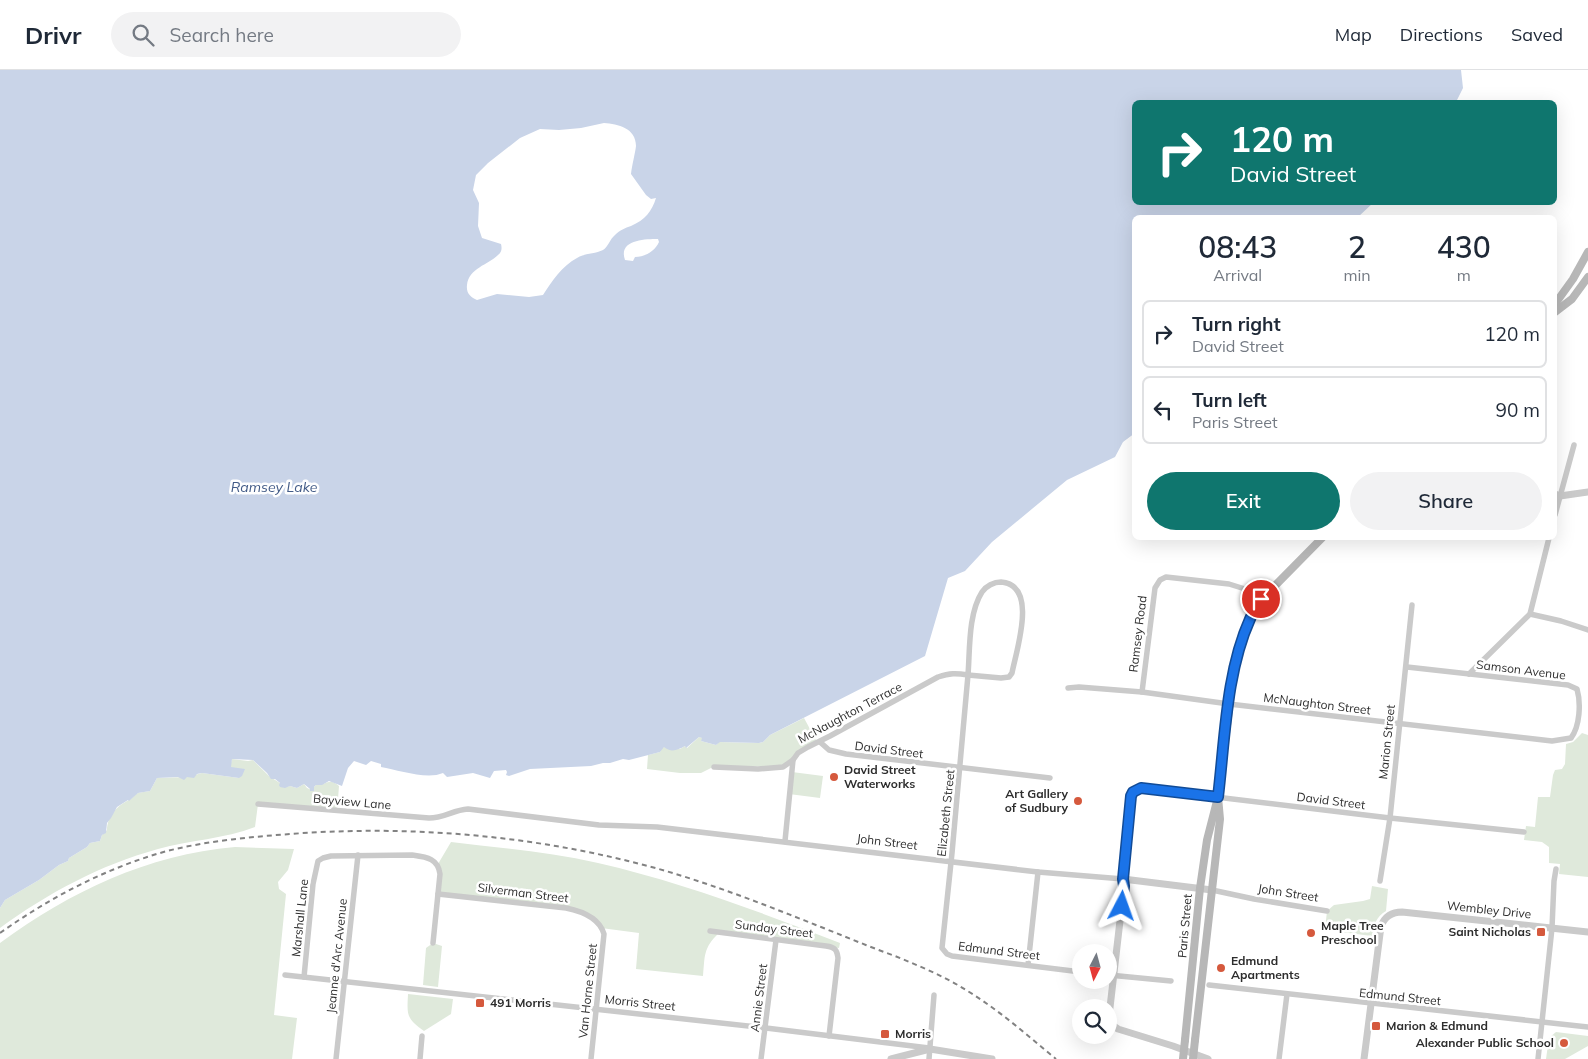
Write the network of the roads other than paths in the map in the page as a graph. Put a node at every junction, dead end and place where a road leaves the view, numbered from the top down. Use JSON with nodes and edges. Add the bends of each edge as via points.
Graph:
{"nodes":[{"id":1,"x":1588,"y":252,"type":"edge"},
{"id":2,"x":1588,"y":277,"type":"edge"},
{"id":3,"x":1557,"y":301,"type":"edge"},
{"id":4,"x":1557,"y":310,"type":"edge"},
{"id":5,"x":1574,"y":445,"type":"dead end"},
{"id":6,"x":1588,"y":492,"type":"edge"},
{"id":7,"x":1557,"y":495,"type":"edge"},
{"id":8,"x":1320,"y":540,"type":"edge"},
{"id":9,"x":1549,"y":540,"type":"edge"},
{"id":10,"x":1261,"y":599,"type":"junction"},
{"id":11,"x":1412,"y":605,"type":"dead end"},
{"id":12,"x":1530,"y":614,"type":"junction"},
{"id":13,"x":1588,"y":630,"type":"edge"},
{"id":14,"x":1407,"y":668,"type":"junction"},
{"id":15,"x":1469,"y":674,"type":"junction"},
{"id":16,"x":968,"y":675,"type":"junction"},
{"id":17,"x":1068,"y":688,"type":"dead end"},
{"id":18,"x":1142,"y":692,"type":"junction"},
{"id":19,"x":1229,"y":704,"type":"junction"},
{"id":20,"x":1400,"y":724,"type":"junction"},
{"id":21,"x":1565,"y":740,"type":"joint"},
{"id":22,"x":820,"y":742,"type":"junction"},
{"id":23,"x":793,"y":760,"type":"junction"},
{"id":24,"x":714,"y":767,"type":"dead end"},
{"id":25,"x":960,"y":768,"type":"junction"},
{"id":26,"x":1050,"y":778,"type":"dead end"},
{"id":27,"x":1218,"y":797,"type":"junction"},
{"id":28,"x":258,"y":804,"type":"dead end"},
{"id":29,"x":444,"y":817,"type":"joint"},
{"id":30,"x":1390,"y":818,"type":"junction"},
{"id":31,"x":1524,"y":832,"type":"dead end"},
{"id":32,"x":785,"y":841,"type":"junction"},
{"id":33,"x":358,"y":855,"type":"junction"},
{"id":34,"x":951,"y":862,"type":"junction"},
{"id":35,"x":1556,"y":870,"type":"dead end"},
{"id":36,"x":1038,"y":872,"type":"junction"},
{"id":37,"x":1123,"y":879,"type":"junction"},
{"id":38,"x":1380,"y":881,"type":"dead end"},
{"id":39,"x":1200,"y":888,"type":"junction"},
{"id":40,"x":1212,"y":890,"type":"junction"},
{"id":41,"x":438,"y":894,"type":"junction"},
{"id":42,"x":1327,"y":911,"type":"dead end"},
{"id":43,"x":600,"y":926,"type":"joint"},
{"id":44,"x":1552,"y":928,"type":"junction"},
{"id":45,"x":710,"y":931,"type":"dead end"},
{"id":46,"x":1588,"y":932,"type":"edge"},
{"id":47,"x":776,"y":940,"type":"junction"},
{"id":48,"x":433,"y":943,"type":"dead end"},
{"id":49,"x":1116,"y":944,"type":"edge"},
{"id":50,"x":945,"y":952,"type":"joint"},
{"id":51,"x":1028,"y":965,"type":"junction"},
{"id":52,"x":1072,"y":971,"type":"edge"},
{"id":53,"x":285,"y":975,"type":"dead end"},
{"id":54,"x":1118,"y":976,"type":"edge"},
{"id":55,"x":304,"y":977,"type":"junction"},
{"id":56,"x":345,"y":980,"type":"junction"},
{"id":57,"x":1171,"y":982,"type":"dead end"},
{"id":58,"x":1209,"y":985,"type":"dead end"},
{"id":59,"x":1110,"y":989,"type":"edge"},
{"id":60,"x":934,"y":994,"type":"dead end"},
{"id":61,"x":1287,"y":994,"type":"junction"},
{"id":62,"x":1371,"y":1004,"type":"junction"},
{"id":63,"x":596,"y":1010,"type":"junction"},
{"id":64,"x":1542,"y":1022,"type":"junction"},
{"id":65,"x":1588,"y":1027,"type":"edge"},
{"id":66,"x":766,"y":1028,"type":"junction"},
{"id":67,"x":422,"y":1036,"type":"dead end"},
{"id":68,"x":830,"y":1036,"type":"junction"},
{"id":69,"x":930,"y":1049,"type":"junction"},
{"id":70,"x":336,"y":1059,"type":"edge"},
{"id":71,"x":420,"y":1059,"type":"edge"},
{"id":72,"x":591,"y":1059,"type":"edge"},
{"id":73,"x":761,"y":1059,"type":"edge"},
{"id":74,"x":891,"y":1059,"type":"edge"},
{"id":75,"x":929,"y":1059,"type":"edge"},
{"id":76,"x":992,"y":1059,"type":"edge"},
{"id":77,"x":1183,"y":1059,"type":"edge"},
{"id":78,"x":1193,"y":1059,"type":"edge"},
{"id":79,"x":1208,"y":1059,"type":"edge"},
{"id":80,"x":1279,"y":1059,"type":"edge"},
{"id":81,"x":1364,"y":1059,"type":"edge"},
{"id":82,"x":1538,"y":1059,"type":"edge"}],
"edges":[{"from":1,"to":3,"type":"main road"},
{"from":2,"to":4,"type":"main road","via":[[1572,299]]},
{"from":5,"to":7,"type":"street"},
{"from":6,"to":7,"type":"street"},
{"from":8,"to":10,"type":"main road","name":"Paris Street"},
{"from":9,"to":12,"type":"street"},
{"from":10,"to":18,"type":"street","name":"Ramsey Road","via":[[1229,584],[1166,576],[1160,580],[1155,588]]},
{"from":10,"to":19,"type":"main road","name":"Paris Street","via":[[1245,630],[1235,662]]},
{"from":11,"to":14,"type":"street","name":"Marion Street"},
{"from":12,"to":13,"type":"street"},
{"from":12,"to":15,"type":"street"},
{"from":14,"to":15,"type":"street","name":"Samson Avenue"},
{"from":14,"to":20,"type":"street","name":"Marion Street"},
{"from":15,"to":21,"type":"street","name":"Samson Avenue","via":[[1568,685],[1577,689],[1575,732]]},
{"from":16,"to":16,"type":"street","name":"Elizabeth Street","via":[[1005,678],[1012,673],[1024,608],[1019,592],[1007,583],[993,583],[983,590],[975,608]]},
{"from":16,"to":22,"type":"street","name":"McNaughton Terrace","via":[[951,673],[938,677]]},
{"from":16,"to":25,"type":"street","name":"Elizabeth Street"},
{"from":17,"to":18,"type":"street","name":"McNaughton Street"},
{"from":18,"to":19,"type":"street","name":"McNaughton Street"},
{"from":19,"to":20,"type":"street","name":"McNaughton Street"},
{"from":19,"to":27,"type":"main road","name":"Paris Street"},
{"from":20,"to":21,"type":"street","name":"McNaughton Street"},
{"from":20,"to":30,"type":"street","name":"Marion Street"},
{"from":22,"to":23,"type":"street","name":"McNaughton Terrace","via":[[798,753]]},
{"from":22,"to":25,"type":"street","name":"David Street","via":[[838,753]]},
{"from":23,"to":24,"type":"street","name":"McNaughton Terrace","via":[[776,768]]},
{"from":23,"to":32,"type":"street"},
{"from":25,"to":26,"type":"street","name":"David Street"},
{"from":25,"to":34,"type":"street","name":"Elizabeth Street"},
{"from":27,"to":30,"type":"street","name":"David Street"},
{"from":27,"to":37,"type":"street","name":"David Street","via":[[1136,789],[1131,796]]},
{"from":27,"to":39,"type":"main road","name":"Paris Street","via":[[1206,840]]},
{"from":27,"to":40,"type":"main road","name":"Paris Street","via":[[1220,819]]},
{"from":28,"to":29,"type":"street","name":"Bayview Lane"},
{"from":29,"to":32,"type":"street","name":"John Street","via":[[459,809],[468,809],[600,825],[658,827]]},
{"from":30,"to":31,"type":"street","name":"David Street"},
{"from":30,"to":38,"type":"street","name":"Marion Street"},
{"from":32,"to":34,"type":"street","name":"John Street"},
{"from":33,"to":41,"type":"street","via":[[422,856],[433,860],[440,874]]},
{"from":33,"to":55,"type":"street","name":"Marshall Lane","via":[[331,856],[318,861]]},
{"from":33,"to":56,"type":"street","name":"Jeanne d'Arc Avenue"},
{"from":34,"to":36,"type":"street","name":"John Street"},
{"from":34,"to":50,"type":"street","name":"Elizabeth Street","via":[[941,944]]},
{"from":35,"to":44,"type":"street"},
{"from":36,"to":37,"type":"street","name":"John Street"},
{"from":36,"to":51,"type":"street"},
{"from":37,"to":39,"type":"street","name":"John Street"},
{"from":37,"to":49,"type":"street"},
{"from":39,"to":40,"type":"street","name":"John Street"},
{"from":39,"to":77,"type":"main road","name":"Paris Street","bridge":true},
{"from":40,"to":42,"type":"street","name":"John Street"},
{"from":40,"to":78,"type":"main road","name":"Paris Street","bridge":true},
{"from":41,"to":43,"type":"street","name":"Silverman Street","via":[[566,908],[583,913]]},
{"from":41,"to":48,"type":"street"},
{"from":43,"to":63,"type":"street","name":"Van Horne Street","via":[[604,934]]},
{"from":44,"to":46,"type":"street","name":"Wembley Drive"},
{"from":44,"to":62,"type":"street","name":"Wembley Drive","via":[[1396,912],[1383,920],[1381,926]]},
{"from":44,"to":64,"type":"street"},
{"from":45,"to":47,"type":"street","name":"Sunday Street"},
{"from":47,"to":66,"type":"street","name":"Annie Street"},
{"from":47,"to":68,"type":"street","name":"Sunday Street","via":[[826,946],[838,952]]},
{"from":50,"to":51,"type":"street","name":"Edmund Street","via":[[952,956]]},
{"from":51,"to":52,"type":"street","name":"Edmund Street"},
{"from":53,"to":55,"type":"street","name":"Morris Street"},
{"from":54,"to":57,"type":"street"},
{"from":55,"to":56,"type":"street","name":"Morris Street"},
{"from":56,"to":63,"type":"street","name":"Morris Street"},
{"from":56,"to":70,"type":"street","name":"Jeanne d'Arc Avenue"},
{"from":58,"to":61,"type":"street","name":"Edmund Street"},
{"from":59,"to":79,"type":"street","via":[[1109,1016],[1118,1030]]},
{"from":60,"to":69,"type":"street"},
{"from":61,"to":62,"type":"street","name":"Edmund Street"},
{"from":61,"to":80,"type":"street"},
{"from":62,"to":64,"type":"street","name":"Edmund Street"},
{"from":62,"to":81,"type":"street"},
{"from":63,"to":66,"type":"street","name":"Morris Street"},
{"from":63,"to":72,"type":"street","name":"Van Horne Street"},
{"from":64,"to":65,"type":"street","name":"Edmund Street"},
{"from":64,"to":82,"type":"street"},
{"from":66,"to":68,"type":"street","name":"Morris Street"},
{"from":66,"to":73,"type":"street","name":"Annie Street"},
{"from":67,"to":71,"type":"street"},
{"from":68,"to":69,"type":"street","name":"Morris Street"},
{"from":69,"to":74,"type":"street"},
{"from":69,"to":75,"type":"street"},
{"from":69,"to":76,"type":"street","name":"Morris Street"}]}
